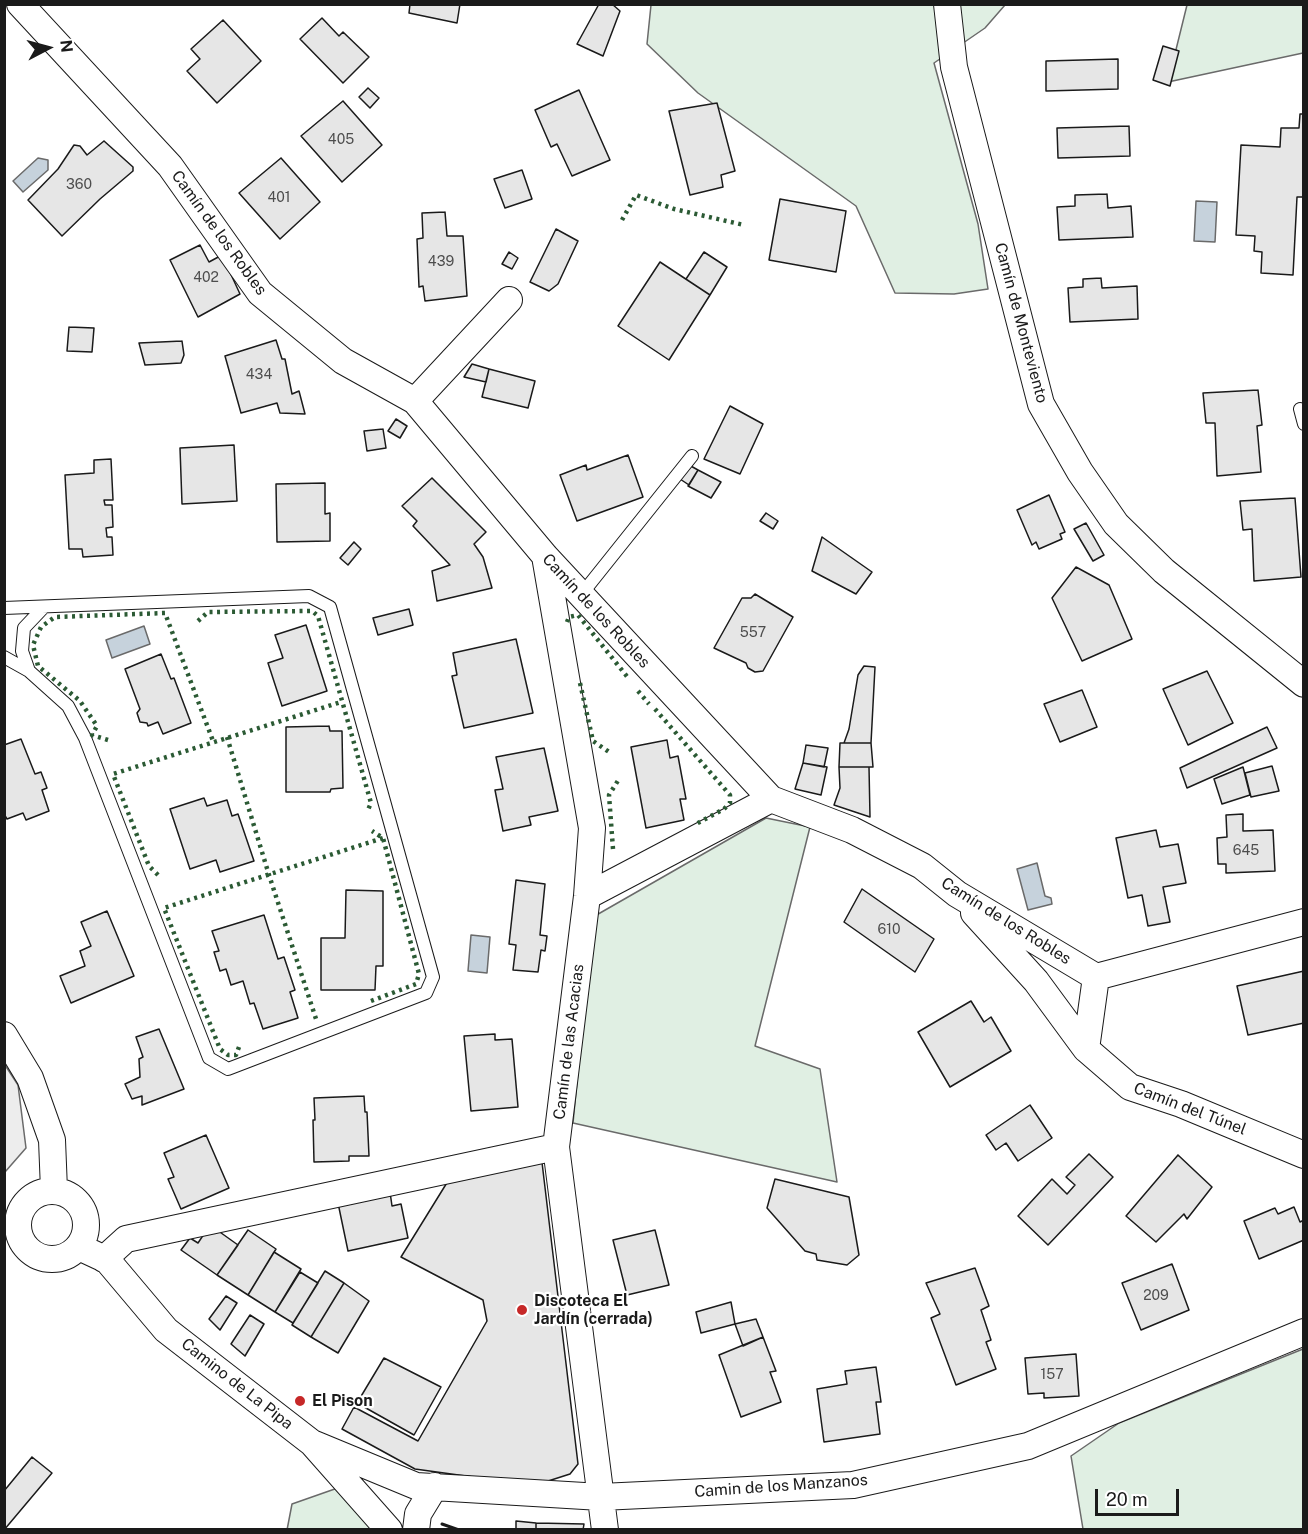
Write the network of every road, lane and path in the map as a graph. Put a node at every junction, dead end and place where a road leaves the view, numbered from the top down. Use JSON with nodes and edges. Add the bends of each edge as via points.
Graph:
{"nodes":[{"id":1,"x":20,"y":4,"type":"edge"},
{"id":2,"x":947,"y":4,"type":"edge"},
{"id":3,"x":510,"y":300,"type":"dead end"},
{"id":4,"x":415,"y":401,"type":"junction"},
{"id":5,"x":1300,"y":410,"type":"dead end"},
{"id":6,"x":1304,"y":424,"type":"edge"},
{"id":7,"x":692,"y":456,"type":"dead end"},
{"id":8,"x":545,"y":556,"type":"junction"},
{"id":9,"x":581,"y":595,"type":"junction"},
{"id":10,"x":4,"y":608,"type":"edge"},
{"id":11,"x":43,"y":608,"type":"junction"},
{"id":12,"x":4,"y":657,"type":"edge"},
{"id":13,"x":28,"y":670,"type":"junction"},
{"id":14,"x":1304,"y":684,"type":"edge"},
{"id":15,"x":771,"y":799,"type":"junction"},
{"id":16,"x":957,"y":894,"type":"junction"},
{"id":17,"x":587,"y":896,"type":"junction"},
{"id":18,"x":1304,"y":922,"type":"edge"},
{"id":19,"x":1096,"y":977,"type":"junction"},
{"id":20,"x":4,"y":1035,"type":"edge"},
{"id":21,"x":1086,"y":1049,"type":"junction"},
{"id":22,"x":556,"y":1147,"type":"junction"},
{"id":23,"x":1304,"y":1155,"type":"edge"},
{"id":24,"x":54,"y":1190,"type":"junction"},
{"id":25,"x":11,"y":1219,"type":"edge"},
{"id":26,"x":79,"y":1247,"type":"junction"},
{"id":27,"x":104,"y":1259,"type":"junction"},
{"id":28,"x":1304,"y":1332,"type":"edge"},
{"id":29,"x":312,"y":1443,"type":"junction"},
{"id":30,"x":435,"y":1486,"type":"junction"},
{"id":31,"x":602,"y":1497,"type":"junction"},
{"id":32,"x":389,"y":1530,"type":"edge"},
{"id":33,"x":416,"y":1530,"type":"edge"},
{"id":34,"x":605,"y":1530,"type":"edge"}],
"edges":[{"from":1,"to":4,"type":"street","name":"Camín de los Robles","via":[[170,166],[260,293],[343,361]]},
{"from":2,"to":14,"type":"street","name":"Camín de Monteviento","via":[[954,67],[1041,404],[1116,524],[1164,571]]},
{"from":3,"to":4,"type":"street"},
{"from":4,"to":8,"type":"street","name":"Camín de los Robles"},
{"from":5,"to":6,"type":"lane"},
{"from":7,"to":9,"type":"lane"},
{"from":8,"to":9,"type":"street","name":"Camín de los Robles"},
{"from":8,"to":17,"type":"street","name":"Camín de las Acacias","via":[[592,828]]},
{"from":9,"to":15,"type":"street","name":"Camín de los Robles"},
{"from":10,"to":11,"type":"lane"},
{"from":11,"to":13,"type":"lane","via":[[24,628],[22,651]]},
{"from":11,"to":13,"type":"lane","via":[[309,596],[330,607],[433,977],[426,993],[228,1069],[209,1058],[85,738],[68,706]]},
{"from":12,"to":13,"type":"lane"},
{"from":15,"to":16,"type":"street","name":"Camín de los Robles","via":[[852,830],[922,866]]},
{"from":15,"to":17,"type":"street"},
{"from":16,"to":19,"type":"street","name":"Camín de los Robles"},
{"from":16,"to":21,"type":"street","name":"Camín del Túnel","via":[[1036,981]]},
{"from":17,"to":22,"type":"street","name":"Camín de las Acacias"},
{"from":18,"to":19,"type":"street"},
{"from":19,"to":21,"type":"street"},
{"from":20,"to":24,"type":"street","via":[[30,1078],[52,1140]]},
{"from":21,"to":23,"type":"street","name":"Camín del Túnel","via":[[1130,1087]]},
{"from":22,"to":27,"type":"street","via":[[126,1239]]},
{"from":22,"to":31,"type":"street","name":"Camín de las Acacias"},
{"from":24,"to":25,"type":"street","via":[[37,1193]]},
{"from":24,"to":26,"type":"street","via":[[72,1196],[84,1211],[86,1230]]},
{"from":25,"to":26,"type":"street","via":[[21,1242],[38,1257],[60,1259]]},
{"from":26,"to":27,"type":"street","name":"Camino de La Pipa"},
{"from":27,"to":29,"type":"street","name":"Camino de La Pipa","via":[[166,1330]]},
{"from":28,"to":31,"type":"street","name":"Camin de los Manzanos","via":[[1028,1446],[853,1485]]},
{"from":29,"to":30,"type":"street","name":"Camin de los Manzanos","via":[[416,1486]]},
{"from":29,"to":32,"type":"street","name":"Camino de La Pipa"},
{"from":30,"to":31,"type":"street","name":"Camin de los Manzanos"},
{"from":30,"to":33,"type":"street","via":[[418,1514]]},
{"from":31,"to":34,"type":"street","name":"Camín de las Acacias"}]}
